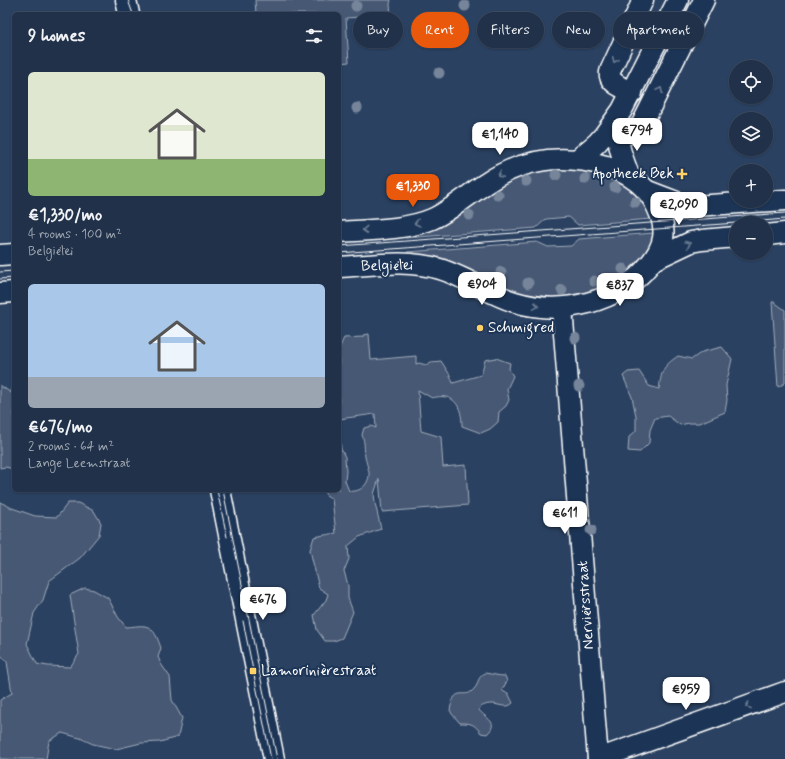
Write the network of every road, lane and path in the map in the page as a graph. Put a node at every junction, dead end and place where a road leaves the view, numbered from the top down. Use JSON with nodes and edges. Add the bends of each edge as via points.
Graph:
{"nodes":[{"id":1,"x":126,"y":0,"type":"edge"},
{"id":2,"x":644,"y":0,"type":"edge"},
{"id":3,"x":678,"y":0,"type":"edge"},
{"id":4,"x":704,"y":0,"type":"edge"},
{"id":5,"x":129,"y":12,"type":"edge"},
{"id":6,"x":627,"y":101,"type":"junction"},
{"id":7,"x":618,"y":137,"type":"junction"},
{"id":8,"x":578,"y":159,"type":"junction"},
{"id":9,"x":629,"y":175,"type":"junction"},
{"id":10,"x":648,"y":191,"type":"junction"},
{"id":11,"x":785,"y":200,"type":"edge"},
{"id":12,"x":341,"y":232,"type":"edge"},
{"id":13,"x":785,"y":233,"type":"edge"},
{"id":14,"x":773,"y":234,"type":"edge"},
{"id":15,"x":729,"y":238,"type":"edge"},
{"id":16,"x":12,"y":254,"type":"edge"},
{"id":17,"x":0,"y":255,"type":"edge"},
{"id":18,"x":653,"y":260,"type":"junction"},
{"id":19,"x":341,"y":267,"type":"edge"},
{"id":20,"x":12,"y":292,"type":"edge"},
{"id":21,"x":0,"y":293,"type":"edge"},
{"id":22,"x":562,"y":308,"type":"junction"},
{"id":23,"x":220,"y":492,"type":"edge"},
{"id":24,"x":785,"y":692,"type":"edge"},
{"id":25,"x":274,"y":759,"type":"edge"},
{"id":26,"x":598,"y":759,"type":"edge"}],
"edges":[{"from":1,"to":5,"type":"street"},
{"from":2,"to":6,"type":"street","one_way":true,"via":[[611,69],[611,80]]},
{"from":3,"to":6,"type":"street"},
{"from":7,"to":4,"type":"street","one_way":true,"via":[[641,126]]},
{"from":6,"to":7,"type":"street","via":[[618,126]]},
{"from":6,"to":8,"type":"street","via":[[604,135]]},
{"from":7,"to":9,"type":"street","via":[[621,157]]},
{"from":8,"to":9,"type":"street","name":"Belgiëlei"},
{"from":8,"to":12,"type":"street","name":"Belgiëlei","one_way":true,"via":[[538,161],[509,170],[431,220],[394,228]]},
{"from":9,"to":10,"type":"street","name":"Belgiëlei"},
{"from":10,"to":11,"type":"street","name":"Belgiëlei","via":[[687,205],[710,206]]},
{"from":10,"to":18,"type":"street","name":"Belgiëlei","via":[[663,222],[662,246]]},
{"from":13,"to":14,"type":"street"},
{"from":18,"to":15,"type":"street","name":"Belgiëlei","one_way":true,"via":[[698,240]]},
{"from":16,"to":17,"type":"street"},
{"from":18,"to":22,"type":"street","name":"Belgiëlei","via":[[632,282],[617,291],[578,306]]},
{"from":19,"to":22,"type":"street","name":"Belgiëlei","one_way":true,"via":[[389,263],[422,265],[458,276],[516,302]]},
{"from":20,"to":21,"type":"street"},
{"from":22,"to":26,"type":"street","name":"Nerviërsstraat"},
{"from":23,"to":25,"type":"street"},
{"from":24,"to":26,"type":"street","one_way":true}]}
